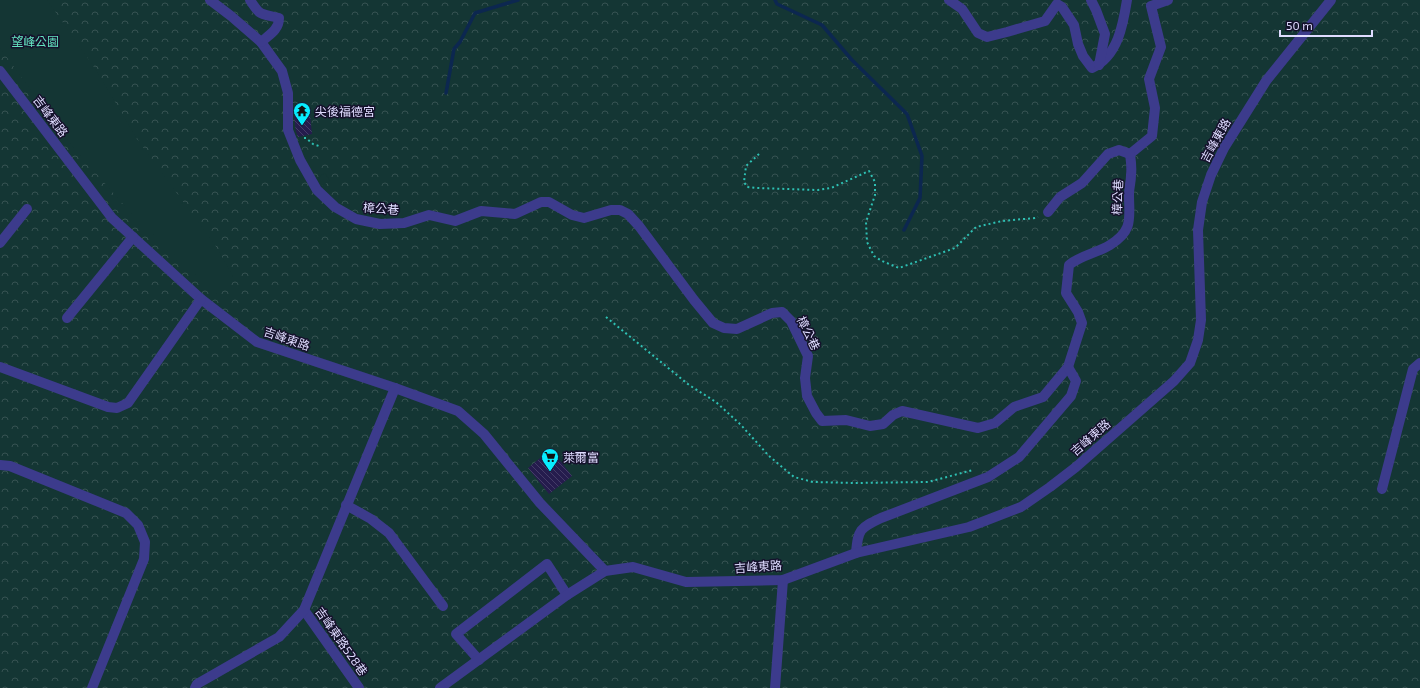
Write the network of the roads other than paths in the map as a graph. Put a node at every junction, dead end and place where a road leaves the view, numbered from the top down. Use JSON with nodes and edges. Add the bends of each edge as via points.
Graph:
{"nodes":[{"id":1,"x":210,"y":0,"type":"edge"},
{"id":2,"x":250,"y":0,"type":"edge"},
{"id":3,"x":949,"y":0,"type":"edge"},
{"id":4,"x":1090,"y":0,"type":"edge"},
{"id":5,"x":1127,"y":0,"type":"edge"},
{"id":6,"x":1168,"y":0,"type":"edge"},
{"id":7,"x":1331,"y":0,"type":"edge"},
{"id":8,"x":1148,"y":3,"type":"edge"},
{"id":9,"x":261,"y":42,"type":"junction"},
{"id":10,"x":1099,"y":65,"type":"junction"},
{"id":11,"x":0,"y":71,"type":"edge"},
{"id":12,"x":1130,"y":154,"type":"junction"},
{"id":13,"x":27,"y":209,"type":"dead end"},
{"id":14,"x":1048,"y":212,"type":"road end"},
{"id":15,"x":133,"y":237,"type":"junction"},
{"id":16,"x":0,"y":243,"type":"edge"},
{"id":17,"x":201,"y":300,"type":"junction"},
{"id":18,"x":67,"y":318,"type":"dead end"},
{"id":19,"x":1420,"y":363,"type":"edge"},
{"id":20,"x":0,"y":367,"type":"edge"},
{"id":21,"x":1068,"y":367,"type":"junction"},
{"id":22,"x":395,"y":388,"type":"junction"},
{"id":23,"x":0,"y":465,"type":"edge"},
{"id":24,"x":1382,"y":489,"type":"dead end"},
{"id":25,"x":346,"y":505,"type":"junction"},
{"id":26,"x":856,"y":554,"type":"junction"},
{"id":27,"x":605,"y":571,"type":"junction"},
{"id":28,"x":783,"y":580,"type":"junction"},
{"id":29,"x":567,"y":595,"type":"junction"},
{"id":30,"x":443,"y":606,"type":"dead end"},
{"id":31,"x":304,"y":610,"type":"junction"},
{"id":32,"x":478,"y":660,"type":"junction"},
{"id":33,"x":92,"y":688,"type":"edge"},
{"id":34,"x":195,"y":688,"type":"edge"},
{"id":35,"x":359,"y":688,"type":"edge"},
{"id":36,"x":440,"y":688,"type":"edge"},
{"id":37,"x":775,"y":688,"type":"edge"}],
"edges":[{"from":1,"to":9,"type":"street"},
{"from":2,"to":9,"type":"street","via":[[258,13],[278,18],[279,23],[275,31]]},
{"from":3,"to":10,"type":"street","via":[[962,9],[978,33],[987,37],[1045,21],[1057,4],[1074,25],[1083,56],[1092,68]]},
{"from":4,"to":10,"type":"street","via":[[1105,34]]},
{"from":5,"to":10,"type":"street","via":[[1122,30],[1108,56]]},
{"from":6,"to":8,"type":"street"},
{"from":7,"to":26,"type":"street","name":"吉峰東路","via":[[1266,81],[1224,148],[1211,174],[1202,202],[1198,230],[1201,320],[1198,340],[1190,363],[1174,381],[1076,467],[1021,507],[969,528]]},
{"from":8,"to":12,"type":"street","via":[[1161,47],[1149,79],[1155,108],[1152,136]]},
{"from":9,"to":21,"type":"street","name":"樟公巷","via":[[282,71],[288,94],[288,130],[300,160],[317,190],[335,208],[356,219],[380,224],[404,223],[429,215],[455,221],[481,211],[515,214],[541,202],[548,202],[572,215],[584,218],[620,210],[628,214],[639,226],[713,323],[737,330],[772,313],[782,312],[791,321],[808,356],[805,378],[807,396],[822,421],[846,420],[870,426],[883,424],[902,411],[978,428],[995,423],[1014,407],[1042,396]]},
{"from":11,"to":15,"type":"street","name":"吉峰東路","via":[[112,218]]},
{"from":12,"to":14,"type":"street","via":[[1119,150],[1108,154],[1082,183],[1060,197]]},
{"from":12,"to":21,"type":"street","name":"樟公巷","via":[[1129,225],[1122,237],[1110,246],[1069,265],[1066,293],[1082,323]]},
{"from":13,"to":16,"type":"street"},
{"from":15,"to":17,"type":"street","name":"吉峰東路"},
{"from":15,"to":18,"type":"street"},
{"from":17,"to":20,"type":"street","via":[[128,403],[117,408],[108,407]]},
{"from":17,"to":22,"type":"street","name":"吉峰東路","via":[[257,342]]},
{"from":19,"to":24,"type":"street","via":[[1413,369]]},
{"from":21,"to":26,"type":"street","via":[[1076,382],[1071,396],[1018,457],[988,478],[865,526],[858,536]]},
{"from":22,"to":25,"type":"street"},
{"from":22,"to":27,"type":"street","name":"吉峰東路","via":[[458,411],[484,434],[540,503]]},
{"from":23,"to":33,"type":"street","via":[[10,466],[126,513],[138,525],[145,542],[144,559]]},
{"from":25,"to":30,"type":"street","via":[[389,533]]},
{"from":25,"to":31,"type":"street"},
{"from":26,"to":28,"type":"street","name":"吉峰東路"},
{"from":27,"to":28,"type":"street","name":"吉峰東路","via":[[633,567],[686,582]]},
{"from":27,"to":29,"type":"street","name":"吉峰東路"},
{"from":28,"to":37,"type":"street"},
{"from":29,"to":32,"type":"street","name":"吉峰東路"},
{"from":29,"to":32,"type":"street","via":[[547,564],[456,634]]},
{"from":31,"to":34,"type":"street","via":[[279,637],[197,684]]},
{"from":31,"to":35,"type":"street","name":"吉峰東路528巷"},
{"from":32,"to":36,"type":"street","name":"吉峰東路"}]}
